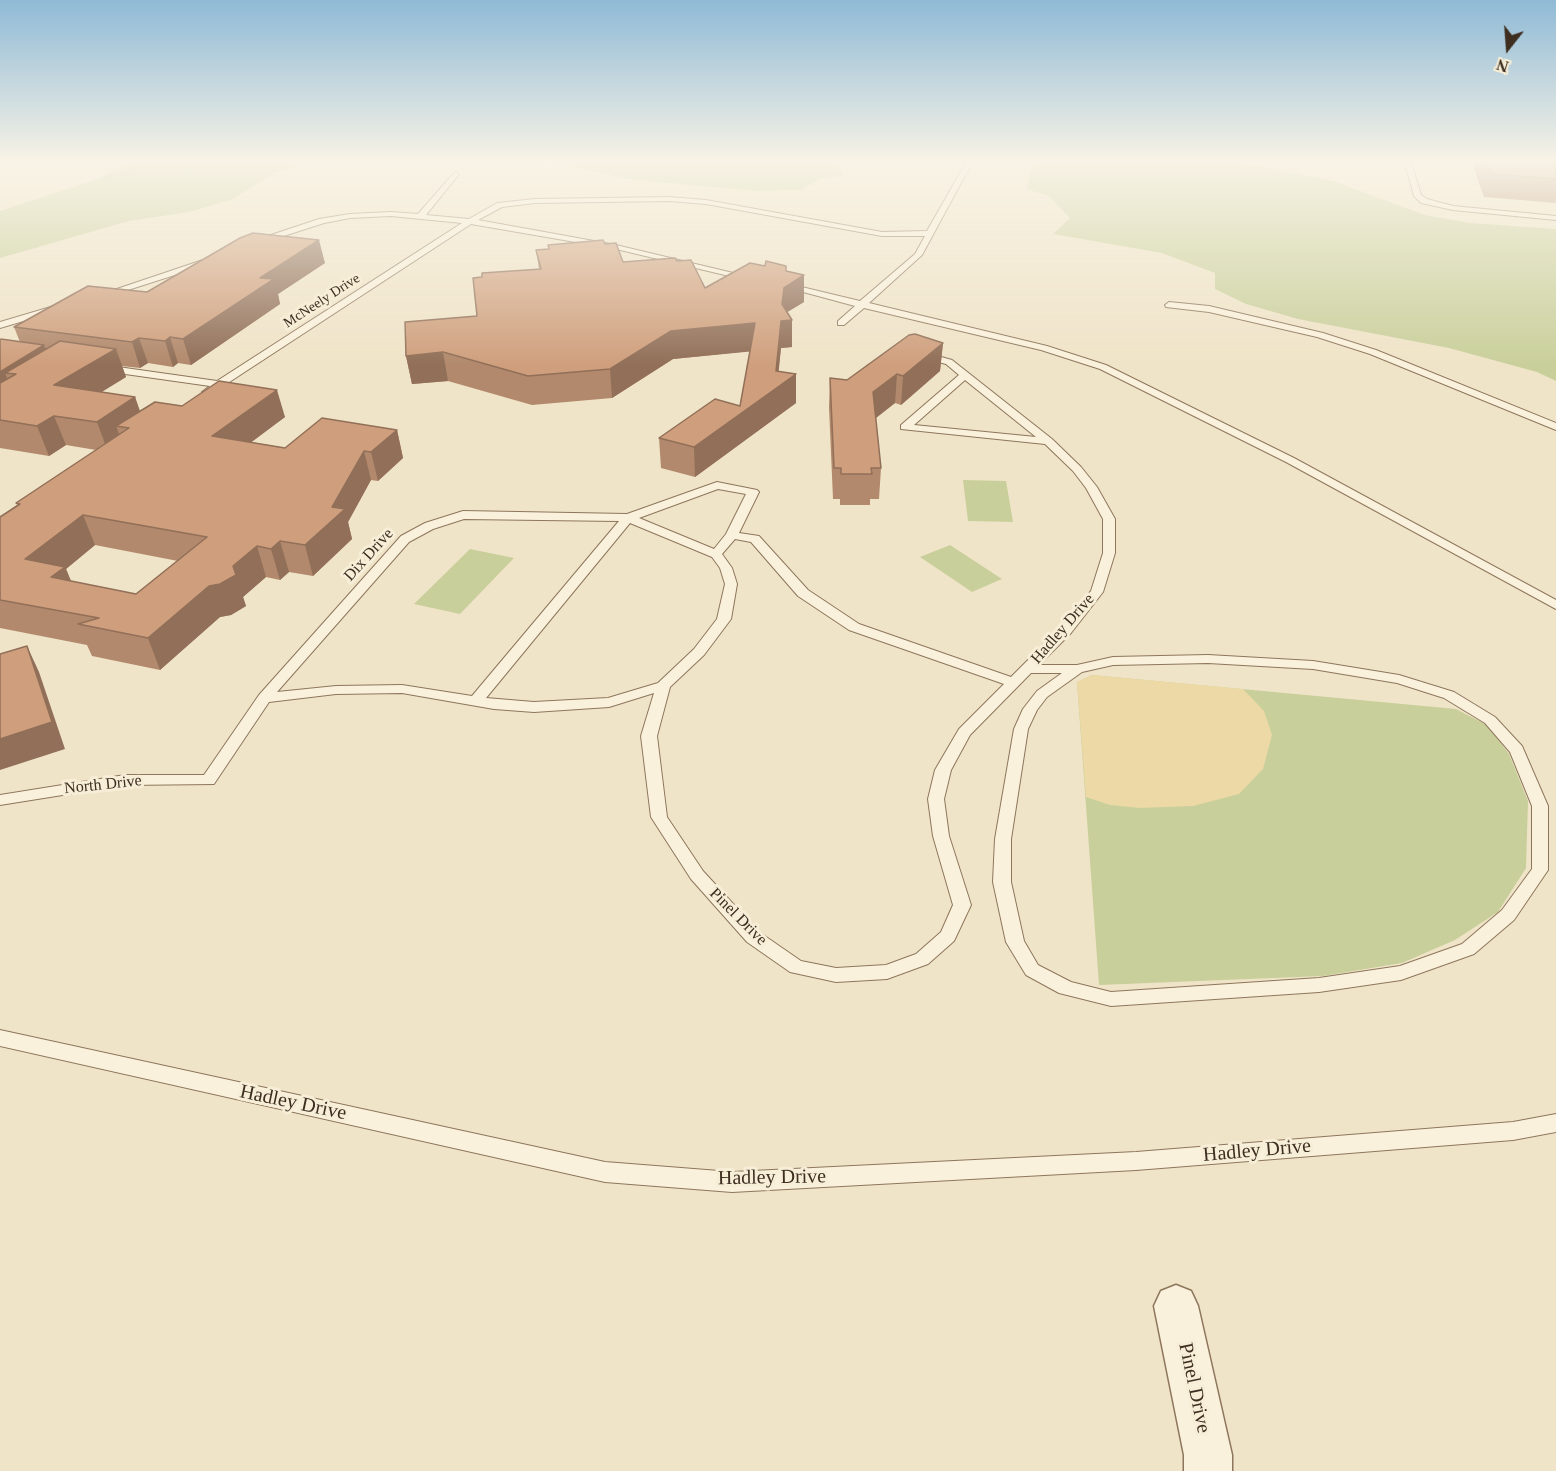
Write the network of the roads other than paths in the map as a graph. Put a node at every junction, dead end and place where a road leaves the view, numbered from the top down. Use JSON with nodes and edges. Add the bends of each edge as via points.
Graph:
{"nodes":[{"id":1,"x":302,"y":228,"type":"edge"},
{"id":2,"x":460,"y":228,"type":"edge"},
{"id":3,"x":507,"y":228,"type":"edge"},
{"id":4,"x":849,"y":228,"type":"edge"},
{"id":5,"x":933,"y":228,"type":"edge"},
{"id":6,"x":930,"y":233,"type":"junction"},
{"id":7,"x":243,"y":248,"type":"edge"},
{"id":8,"x":211,"y":260,"type":"edge"},
{"id":9,"x":761,"y":281,"type":"edge"},
{"id":10,"x":772,"y":283,"type":"edge"},
{"id":11,"x":94,"y":298,"type":"edge"},
{"id":12,"x":862,"y":304,"type":"junction"},
{"id":13,"x":1169,"y":305,"type":"dead end"},
{"id":14,"x":61,"y":307,"type":"edge"},
{"id":15,"x":841,"y":323,"type":"dead end"},
{"id":16,"x":0,"y":325,"type":"edge"},
{"id":17,"x":907,"y":351,"type":"edge"},
{"id":18,"x":90,"y":367,"type":"edge"},
{"id":19,"x":965,"y":375,"type":"junction"},
{"id":20,"x":219,"y":384,"type":"junction"},
{"id":21,"x":200,"y":397,"type":"edge"},
{"id":22,"x":1556,"y":427,"type":"edge"},
{"id":23,"x":1048,"y":441,"type":"junction"},
{"id":24,"x":628,"y":518,"type":"junction"},
{"id":25,"x":732,"y":535,"type":"junction"},
{"id":26,"x":716,"y":554,"type":"junction"},
{"id":27,"x":1556,"y":605,"type":"edge"},
{"id":28,"x":1028,"y":669,"type":"junction"},
{"id":29,"x":1077,"y":669,"type":"junction"},
{"id":30,"x":1014,"y":683,"type":"junction"},
{"id":31,"x":663,"y":686,"type":"junction"},
{"id":32,"x":264,"y":698,"type":"junction"},
{"id":33,"x":476,"y":701,"type":"junction"},
{"id":34,"x":208,"y":780,"type":"joint"},
{"id":35,"x":0,"y":800,"type":"edge"},
{"id":36,"x":922,"y":959,"type":"joint"},
{"id":37,"x":0,"y":1038,"type":"edge"},
{"id":38,"x":1556,"y":1123,"type":"edge"},
{"id":39,"x":1176,"y":1306,"type":"dead end"},
{"id":40,"x":1208,"y":1471,"type":"edge"}],
"edges":[{"from":1,"to":7,"type":"lane"},
{"from":2,"to":20,"type":"lane","name":"McNeely Drive"},
{"from":3,"to":9,"type":"lane","via":[[616,247]]},
{"from":4,"to":6,"type":"lane","name":"McNeely Drive","via":[[882,234]]},
{"from":5,"to":6,"type":"lane"},
{"from":6,"to":12,"type":"lane","via":[[918,255]]},
{"from":8,"to":11,"type":"lane"},
{"from":10,"to":12,"type":"lane"},
{"from":12,"to":15,"type":"lane"},
{"from":12,"to":27,"type":"lane","via":[[1044,348],[1126,376]]},
{"from":13,"to":22,"type":"lane","via":[[1209,309],[1320,334]]},
{"from":14,"to":16,"type":"lane"},
{"from":17,"to":19,"type":"lane","name":"Hadley Drive","via":[[949,362]]},
{"from":18,"to":20,"type":"lane"},
{"from":19,"to":23,"type":"lane","name":"Hadley Drive"},
{"from":19,"to":23,"type":"lane","via":[[905,427]]},
{"from":20,"to":21,"type":"lane","name":"McNeely Drive"},
{"from":23,"to":28,"type":"lane","name":"Hadley Drive","via":[[1077,469],[1109,519],[1110,553],[1097,592]]},
{"from":24,"to":25,"type":"lane","via":[[717,485],[753,492]]},
{"from":24,"to":26,"type":"lane","name":"Dix Drive"},
{"from":24,"to":32,"type":"lane","name":"Dix Drive","via":[[463,515],[429,525],[405,538]]},
{"from":24,"to":33,"type":"lane"},
{"from":25,"to":26,"type":"lane"},
{"from":25,"to":30,"type":"lane","via":[[755,539],[803,593],[854,627]]},
{"from":26,"to":31,"type":"lane","via":[[731,584],[724,619],[699,652]]},
{"from":28,"to":29,"type":"lane"},
{"from":28,"to":30,"type":"lane","name":"Hadley Drive"},
{"from":29,"to":29,"type":"lane","via":[[1042,694],[1021,729],[1003,839],[1002,882],[1015,942],[1032,970],[1066,988],[1111,999],[1319,985],[1401,973],[1468,949],[1508,915],[1540,870],[1540,806],[1517,750],[1490,720],[1449,695],[1399,679],[1301,664],[1208,658],[1113,661]]},
{"from":30,"to":36,"type":"lane","name":"Hadley Drive","via":[[964,732],[942,770],[936,799],[941,836],[962,905],[948,936]]},
{"from":31,"to":33,"type":"lane","via":[[609,702],[534,707]]},
{"from":31,"to":36,"type":"lane","name":"Pinel Drive","via":[[649,736],[659,817],[697,875],[753,937],[796,967],[836,975],[887,972]]},
{"from":32,"to":33,"type":"lane","via":[[336,690],[402,689]]},
{"from":32,"to":34,"type":"lane","name":"Dix Drive"},
{"from":34,"to":35,"type":"lane","name":"North Drive","via":[[125,780]]},
{"from":37,"to":38,"type":"lane","name":"Hadley Drive","via":[[605,1172],[732,1182],[1136,1161],[1513,1131]]},
{"from":39,"to":40,"type":"street","name":"Pinel Drive","via":[[1208,1455]]}]}
